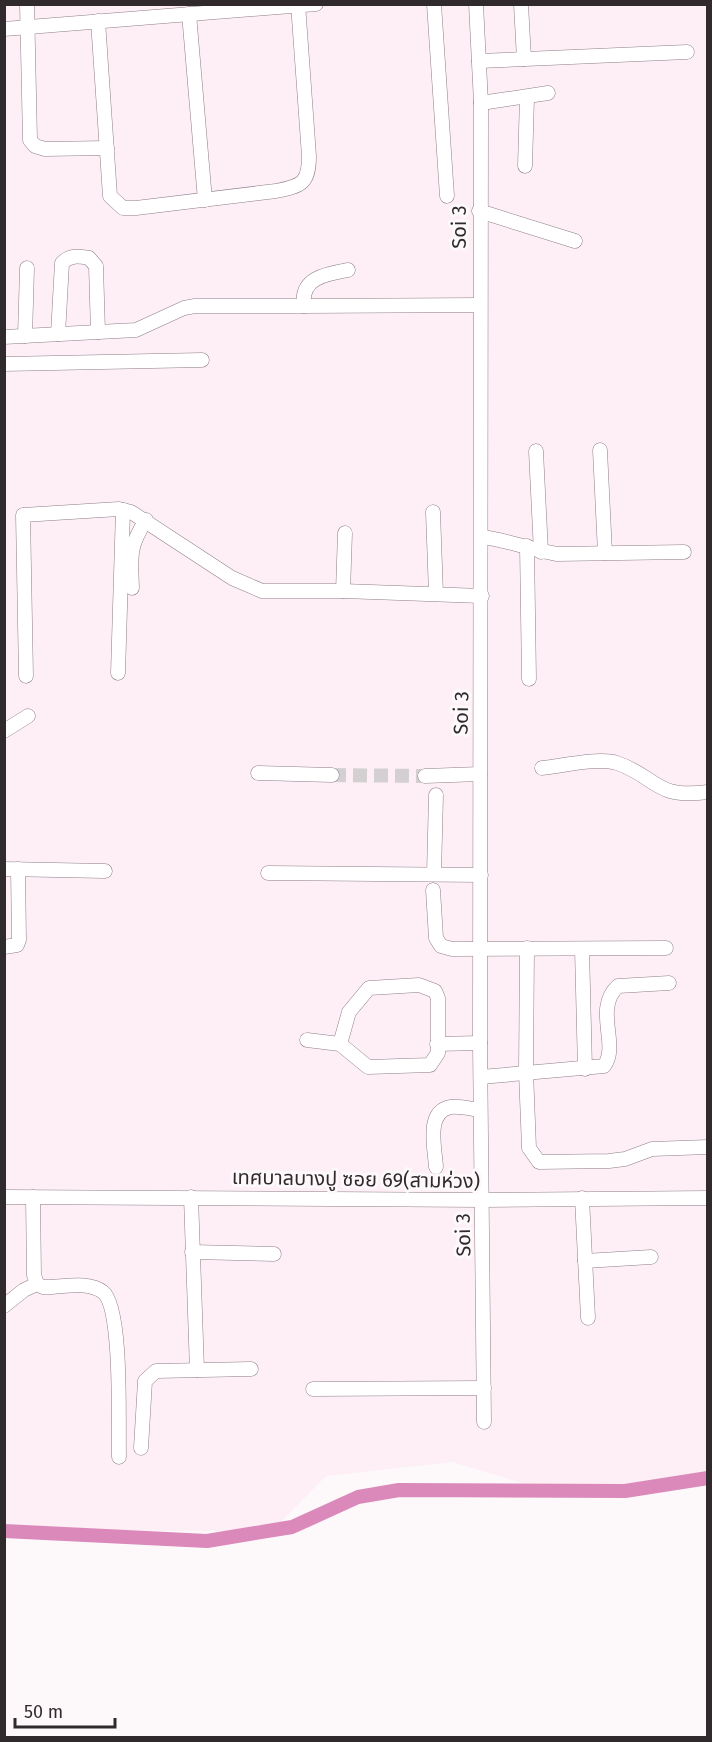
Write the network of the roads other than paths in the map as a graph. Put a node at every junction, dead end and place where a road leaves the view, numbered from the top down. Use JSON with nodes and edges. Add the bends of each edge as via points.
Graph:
{"nodes":[{"id":1,"x":27,"y":4,"type":"edge"},
{"id":2,"x":316,"y":4,"type":"edge"},
{"id":3,"x":434,"y":4,"type":"edge"},
{"id":4,"x":476,"y":4,"type":"edge"},
{"id":5,"x":521,"y":4,"type":"edge"},
{"id":6,"x":298,"y":5,"type":"edge"},
{"id":7,"x":137,"y":11,"type":"edge"},
{"id":8,"x":189,"y":14,"type":"junction"},
{"id":9,"x":98,"y":21,"type":"junction"},
{"id":10,"x":28,"y":27,"type":"junction"},
{"id":11,"x":4,"y":29,"type":"edge"},
{"id":12,"x":687,"y":52,"type":"dead end"},
{"id":13,"x":524,"y":59,"type":"junction"},
{"id":14,"x":479,"y":61,"type":"junction"},
{"id":15,"x":548,"y":93,"type":"dead end"},
{"id":16,"x":527,"y":97,"type":"junction"},
{"id":17,"x":481,"y":103,"type":"junction"},
{"id":18,"x":107,"y":148,"type":"junction"},
{"id":19,"x":525,"y":166,"type":"dead end"},
{"id":20,"x":447,"y":196,"type":"dead end"},
{"id":21,"x":205,"y":200,"type":"junction"},
{"id":22,"x":478,"y":211,"type":"junction"},
{"id":23,"x":575,"y":241,"type":"dead end"},
{"id":24,"x":27,"y":268,"type":"dead end"},
{"id":25,"x":348,"y":270,"type":"dead end"},
{"id":26,"x":480,"y":305,"type":"junction"},
{"id":27,"x":304,"y":306,"type":"junction"},
{"id":28,"x":98,"y":332,"type":"junction"},
{"id":29,"x":58,"y":334,"type":"junction"},
{"id":30,"x":25,"y":336,"type":"junction"},
{"id":31,"x":4,"y":337,"type":"edge"},
{"id":32,"x":202,"y":360,"type":"dead end"},
{"id":33,"x":4,"y":364,"type":"edge"},
{"id":34,"x":600,"y":450,"type":"dead end"},
{"id":35,"x":536,"y":451,"type":"dead end"},
{"id":36,"x":123,"y":510,"type":"junction"},
{"id":37,"x":433,"y":513,"type":"dead end"},
{"id":38,"x":146,"y":520,"type":"junction"},
{"id":39,"x":345,"y":533,"type":"dead end"},
{"id":40,"x":482,"y":537,"type":"junction"},
{"id":41,"x":527,"y":546,"type":"junction"},
{"id":42,"x":541,"y":552,"type":"junction"},
{"id":43,"x":684,"y":552,"type":"dead end"},
{"id":44,"x":605,"y":553,"type":"junction"},
{"id":45,"x":132,"y":588,"type":"dead end"},
{"id":46,"x":343,"y":591,"type":"junction"},
{"id":47,"x":436,"y":594,"type":"junction"},
{"id":48,"x":482,"y":596,"type":"junction"},
{"id":49,"x":118,"y":673,"type":"dead end"},
{"id":50,"x":26,"y":676,"type":"dead end"},
{"id":51,"x":530,"y":679,"type":"dead end"},
{"id":52,"x":28,"y":716,"type":"dead end"},
{"id":53,"x":4,"y":731,"type":"edge"},
{"id":54,"x":542,"y":768,"type":"dead end"},
{"id":55,"x":258,"y":773,"type":"dead end"},
{"id":56,"x":480,"y":774,"type":"junction"},
{"id":57,"x":332,"y":775,"type":"tunnel mouth"},
{"id":58,"x":425,"y":776,"type":"tunnel mouth"},
{"id":59,"x":708,"y":792,"type":"edge"},
{"id":60,"x":436,"y":795,"type":"dead end"},
{"id":61,"x":11,"y":869,"type":"edge"},
{"id":62,"x":105,"y":871,"type":"dead end"},
{"id":63,"x":268,"y":873,"type":"dead end"},
{"id":64,"x":434,"y":874,"type":"junction"},
{"id":65,"x":481,"y":875,"type":"junction"},
{"id":66,"x":433,"y":890,"type":"dead end"},
{"id":67,"x":4,"y":946,"type":"edge"},
{"id":68,"x":527,"y":948,"type":"junction"},
{"id":69,"x":666,"y":948,"type":"dead end"},
{"id":70,"x":582,"y":949,"type":"junction"},
{"id":71,"x":480,"y":950,"type":"junction"},
{"id":72,"x":669,"y":983,"type":"dead end"},
{"id":73,"x":307,"y":1040,"type":"dead end"},
{"id":74,"x":480,"y":1043,"type":"junction"},
{"id":75,"x":340,"y":1044,"type":"junction"},
{"id":76,"x":437,"y":1044,"type":"junction"},
{"id":77,"x":585,"y":1069,"type":"junction"},
{"id":78,"x":526,"y":1072,"type":"junction"},
{"id":79,"x":481,"y":1077,"type":"junction"},
{"id":80,"x":480,"y":1110,"type":"junction"},
{"id":81,"x":708,"y":1147,"type":"edge"},
{"id":82,"x":436,"y":1167,"type":"dead end"},
{"id":83,"x":4,"y":1197,"type":"edge"},
{"id":84,"x":33,"y":1197,"type":"junction"},
{"id":85,"x":191,"y":1197,"type":"junction"},
{"id":86,"x":582,"y":1198,"type":"junction"},
{"id":87,"x":708,"y":1198,"type":"edge"},
{"id":88,"x":482,"y":1200,"type":"junction"},
{"id":89,"x":192,"y":1252,"type":"junction"},
{"id":90,"x":274,"y":1254,"type":"dead end"},
{"id":91,"x":651,"y":1257,"type":"dead end"},
{"id":92,"x":585,"y":1261,"type":"junction"},
{"id":93,"x":37,"y":1284,"type":"junction"},
{"id":94,"x":4,"y":1306,"type":"edge"},
{"id":95,"x":588,"y":1318,"type":"dead end"},
{"id":96,"x":251,"y":1369,"type":"dead end"},
{"id":97,"x":197,"y":1370,"type":"junction"},
{"id":98,"x":484,"y":1388,"type":"junction"},
{"id":99,"x":313,"y":1389,"type":"dead end"},
{"id":100,"x":484,"y":1422,"type":"dead end"},
{"id":101,"x":141,"y":1448,"type":"dead end"},
{"id":102,"x":119,"y":1457,"type":"dead end"}],
"edges":[{"from":1,"to":10,"type":"street"},
{"from":2,"to":6,"type":"street"},
{"from":3,"to":20,"type":"street"},
{"from":4,"to":14,"type":"street","name":"Soi 3"},
{"from":5,"to":13,"type":"street"},
{"from":6,"to":8,"type":"street"},
{"from":6,"to":21,"type":"street","via":[[309,173],[296,187]]},
{"from":7,"to":8,"type":"street"},
{"from":7,"to":9,"type":"street"},
{"from":8,"to":21,"type":"street"},
{"from":9,"to":10,"type":"street"},
{"from":9,"to":18,"type":"street"},
{"from":10,"to":11,"type":"street"},
{"from":10,"to":18,"type":"street","via":[[30,140],[45,149]]},
{"from":12,"to":13,"type":"street"},
{"from":13,"to":14,"type":"street"},
{"from":14,"to":17,"type":"street","name":"Soi 3"},
{"from":15,"to":16,"type":"street"},
{"from":16,"to":17,"type":"street"},
{"from":16,"to":19,"type":"street"},
{"from":17,"to":22,"type":"street","name":"Soi 3"},
{"from":18,"to":21,"type":"street","via":[[110,196],[116,205],[136,208]]},
{"from":22,"to":23,"type":"street"},
{"from":22,"to":26,"type":"street","name":"Soi 3"},
{"from":24,"to":30,"type":"street"},
{"from":25,"to":27,"type":"street","via":[[319,276],[309,283],[303,295]]},
{"from":26,"to":27,"type":"street"},
{"from":26,"to":40,"type":"street","name":"Soi 3"},
{"from":27,"to":28,"type":"street","via":[[195,306],[136,330]]},
{"from":28,"to":29,"type":"street"},
{"from":28,"to":29,"type":"street","via":[[96,266],[89,258],[79,256],[62,263]]},
{"from":29,"to":30,"type":"street"},
{"from":30,"to":31,"type":"street"},
{"from":32,"to":33,"type":"street"},
{"from":34,"to":44,"type":"street"},
{"from":35,"to":42,"type":"street"},
{"from":36,"to":38,"type":"street"},
{"from":36,"to":49,"type":"street"},
{"from":36,"to":50,"type":"street","via":[[23,514]]},
{"from":37,"to":47,"type":"street"},
{"from":38,"to":45,"type":"street","via":[[133,539]]},
{"from":38,"to":46,"type":"street","via":[[252,589]]},
{"from":39,"to":46,"type":"street"},
{"from":40,"to":41,"type":"street"},
{"from":40,"to":48,"type":"street","name":"Soi 3"},
{"from":41,"to":42,"type":"street"},
{"from":41,"to":51,"type":"street"},
{"from":42,"to":44,"type":"street"},
{"from":43,"to":44,"type":"street"},
{"from":46,"to":47,"type":"street"},
{"from":47,"to":48,"type":"street"},
{"from":48,"to":56,"type":"street","name":"Soi 3"},
{"from":52,"to":53,"type":"street"},
{"from":54,"to":59,"type":"street","via":[[606,761],[665,791]]},
{"from":55,"to":57,"type":"street"},
{"from":56,"to":58,"type":"street"},
{"from":56,"to":65,"type":"street","name":"Soi 3"},
{"from":60,"to":64,"type":"street"},
{"from":61,"to":62,"type":"street"},
{"from":61,"to":67,"type":"street","via":[[19,940],[17,945]]},
{"from":63,"to":64,"type":"street"},
{"from":64,"to":65,"type":"street"},
{"from":65,"to":71,"type":"street","name":"Soi 3"},
{"from":66,"to":71,"type":"street","via":[[436,938],[441,946]]},
{"from":68,"to":70,"type":"street"},
{"from":68,"to":71,"type":"street"},
{"from":68,"to":78,"type":"street"},
{"from":69,"to":70,"type":"street"},
{"from":70,"to":77,"type":"street"},
{"from":71,"to":74,"type":"street","name":"Soi 3"},
{"from":72,"to":77,"type":"street","via":[[618,986],[612,991],[606,1005],[607,1062]]},
{"from":73,"to":75,"type":"street"},
{"from":74,"to":76,"type":"street"},
{"from":74,"to":79,"type":"street","name":"Soi 3"},
{"from":75,"to":76,"type":"street","via":[[368,1067],[421,1067],[436,1060]]},
{"from":75,"to":76,"type":"street","via":[[349,1012],[369,988],[419,985],[429,987],[438,998]]},
{"from":77,"to":78,"type":"street"},
{"from":78,"to":79,"type":"street"},
{"from":78,"to":81,"type":"street","via":[[529,1148],[539,1162],[625,1160],[652,1149]]},
{"from":79,"to":80,"type":"street","name":"Soi 3"},
{"from":80,"to":82,"type":"street","via":[[451,1107],[436,1116]]},
{"from":80,"to":88,"type":"street","name":"Soi 3"},
{"from":83,"to":84,"type":"street","name":"เทศบาลบางปู ซอย 69(สามห่วง)"},
{"from":84,"to":85,"type":"street","name":"เทศบาลบางปู ซอย 69(สามห่วง)"},
{"from":84,"to":93,"type":"street"},
{"from":85,"to":88,"type":"street","name":"เทศบาลบางปู ซอย 69(สามห่วง)"},
{"from":85,"to":89,"type":"street"},
{"from":86,"to":87,"type":"street","name":"เทศบาลบางปู ซอย 69(สามห่วง)"},
{"from":86,"to":88,"type":"street","name":"เทศบาลบางปู ซอย 69(สามห่วง)"},
{"from":86,"to":92,"type":"street"},
{"from":88,"to":98,"type":"street","name":"Soi 3"},
{"from":89,"to":90,"type":"street"},
{"from":89,"to":97,"type":"street"},
{"from":91,"to":92,"type":"street"},
{"from":92,"to":95,"type":"street"},
{"from":93,"to":94,"type":"street"},
{"from":93,"to":102,"type":"street","via":[[95,1288],[109,1300],[117,1327]]},
{"from":96,"to":97,"type":"street"},
{"from":97,"to":101,"type":"street","via":[[156,1371],[145,1381]]},
{"from":98,"to":99,"type":"street"},
{"from":98,"to":100,"type":"street","name":"Soi 3"}]}
